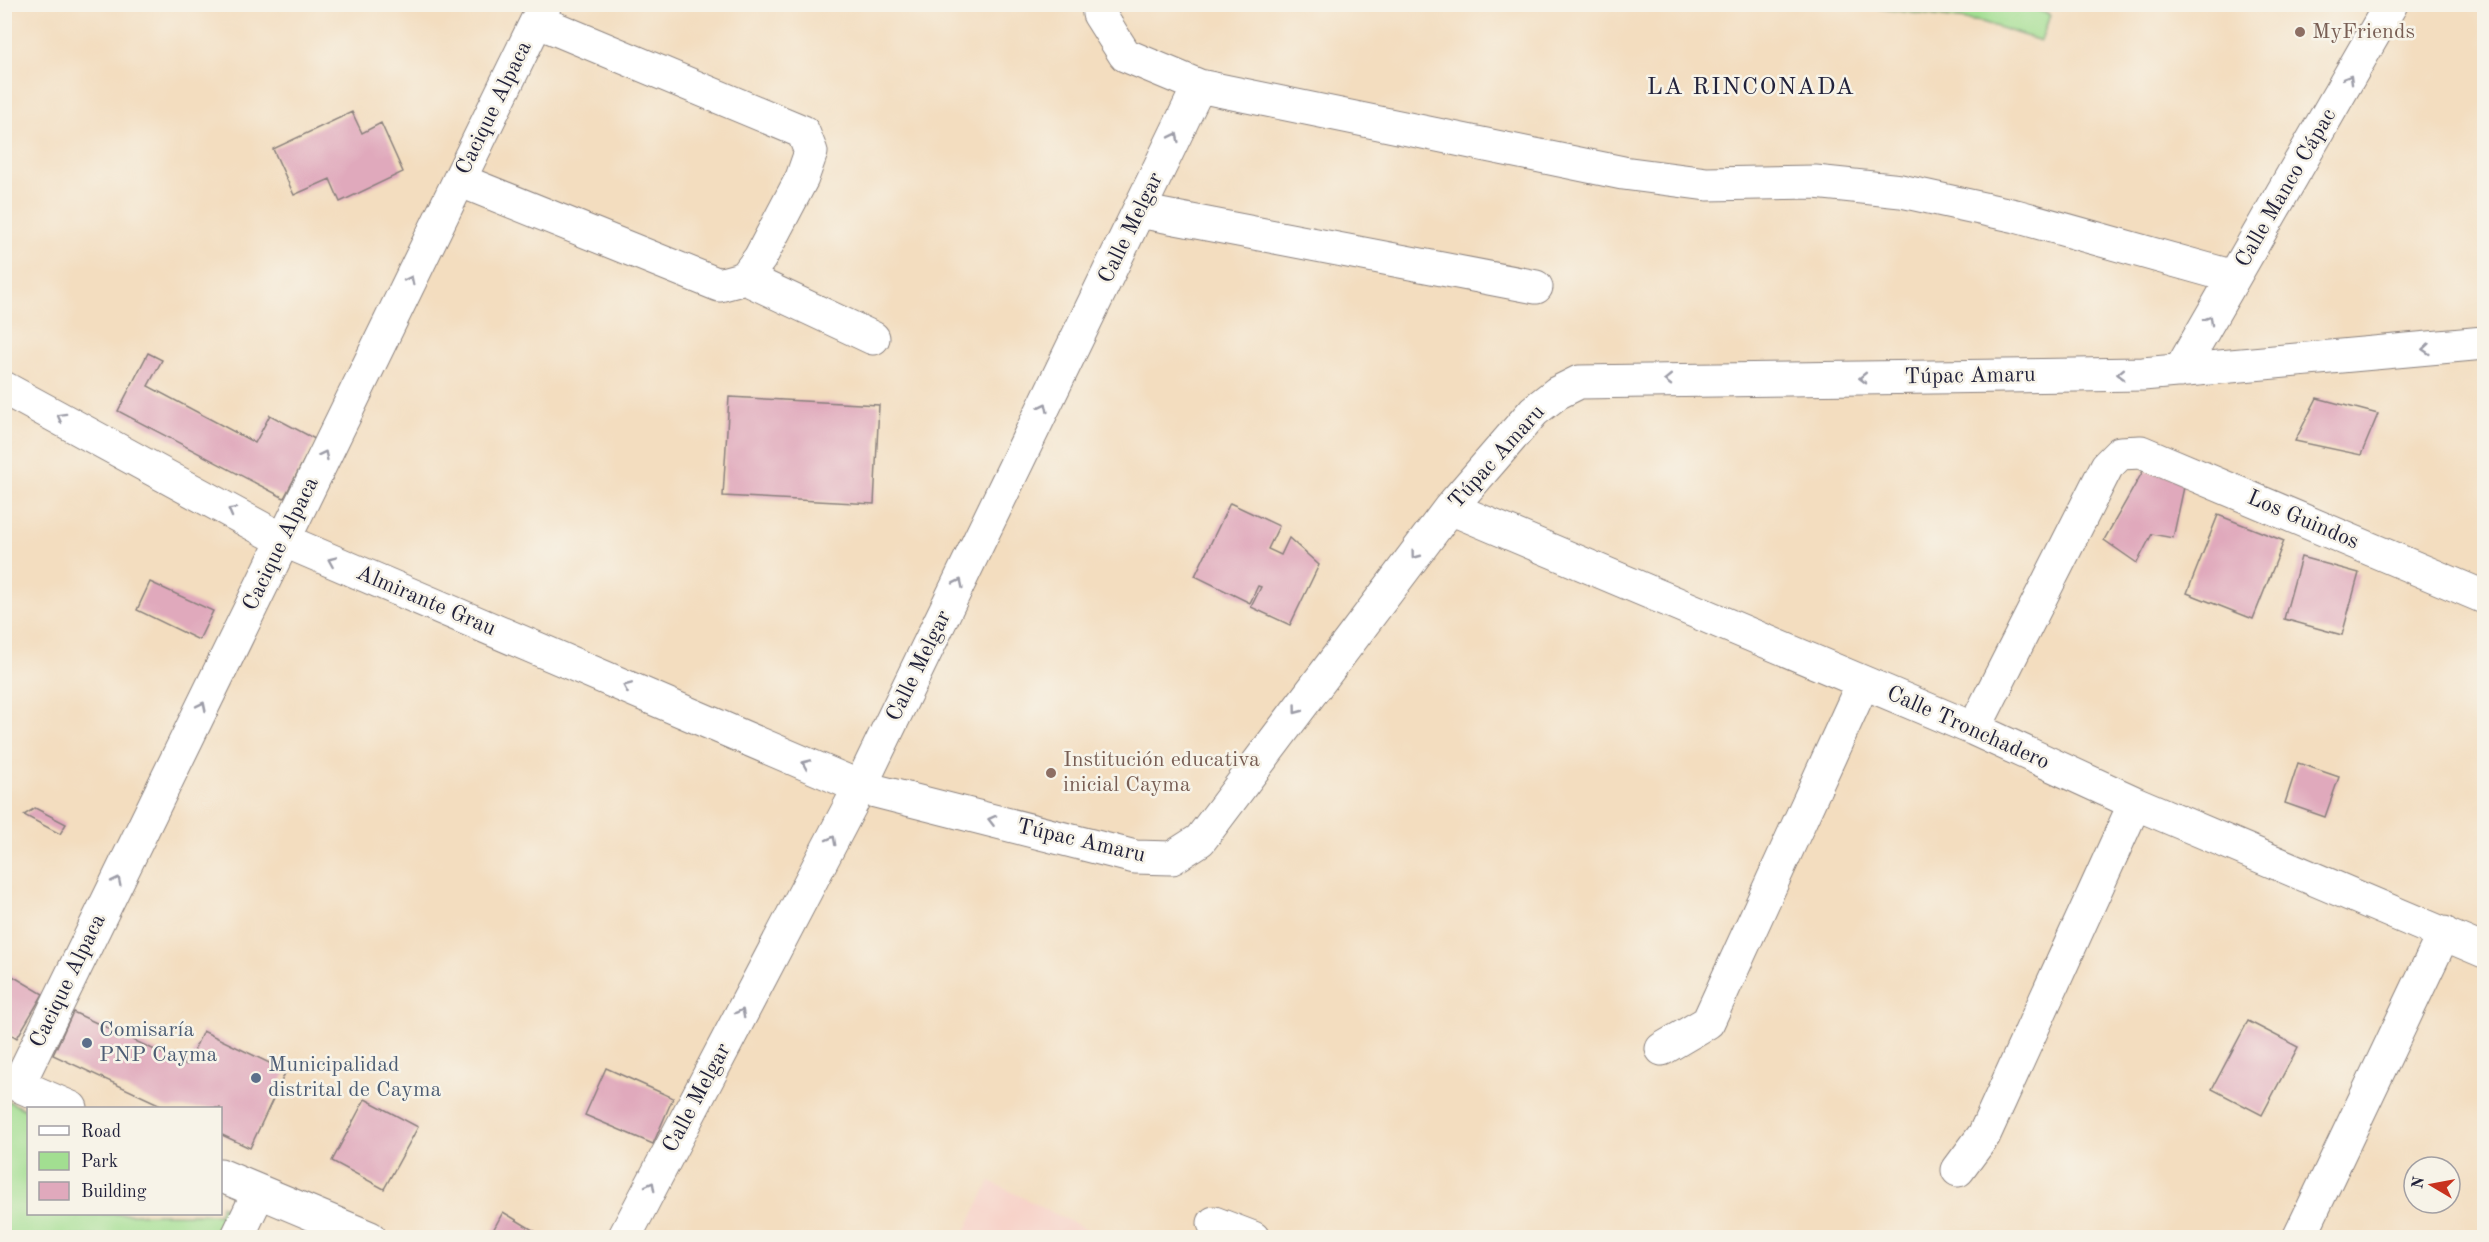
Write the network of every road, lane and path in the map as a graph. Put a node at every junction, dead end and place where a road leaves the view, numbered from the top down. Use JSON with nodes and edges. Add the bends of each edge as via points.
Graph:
{"nodes":[{"id":1,"x":1098,"y":4,"type":"edge"},
{"id":2,"x":2391,"y":4,"type":"edge"},
{"id":3,"x":541,"y":13,"type":"edge"},
{"id":4,"x":1199,"y":87,"type":"junction"},
{"id":5,"x":459,"y":180,"type":"junction"},
{"id":6,"x":1139,"y":211,"type":"junction"},
{"id":7,"x":2234,"y":277,"type":"junction"},
{"id":8,"x":745,"y":278,"type":"junction"},
{"id":9,"x":1536,"y":287,"type":"dead end"},
{"id":10,"x":873,"y":338,"type":"dead end"},
{"id":11,"x":2484,"y":343,"type":"edge"},
{"id":12,"x":2180,"y":371,"type":"junction"},
{"id":13,"x":4,"y":388,"type":"edge"},
{"id":14,"x":1450,"y":508,"type":"junction"},
{"id":15,"x":283,"y":540,"type":"junction"},
{"id":16,"x":2484,"y":597,"type":"edge"},
{"id":17,"x":1863,"y":683,"type":"junction"},
{"id":18,"x":1974,"y":729,"type":"junction"},
{"id":19,"x":860,"y":787,"type":"junction"},
{"id":20,"x":2135,"y":803,"type":"junction"},
{"id":21,"x":2444,"y":933,"type":"junction"},
{"id":22,"x":2484,"y":951,"type":"edge"},
{"id":23,"x":1662,"y":1049,"type":"dead end"},
{"id":24,"x":11,"y":1082,"type":"edge"},
{"id":25,"x":69,"y":1107,"type":"edge"},
{"id":26,"x":1958,"y":1170,"type":"dead end"},
{"id":27,"x":222,"y":1176,"type":"edge"},
{"id":28,"x":260,"y":1192,"type":"junction"},
{"id":29,"x":1214,"y":1223,"type":"dead end"},
{"id":30,"x":237,"y":1238,"type":"edge"},
{"id":31,"x":370,"y":1238,"type":"edge"},
{"id":32,"x":624,"y":1238,"type":"edge"},
{"id":33,"x":1253,"y":1238,"type":"edge"},
{"id":34,"x":2299,"y":1238,"type":"edge"}],
"edges":[{"from":1,"to":4,"type":"street","via":[[1099,14],[1125,55]]},
{"from":7,"to":2,"type":"street","name":"Calle Manco Cápac","one_way":true},
{"from":3,"to":5,"type":"street","name":"Cacique Alpaca"},
{"from":3,"to":8,"type":"street","via":[[803,132],[811,152],[802,178],[760,258]]},
{"from":6,"to":4,"type":"street","name":"Calle Melgar","one_way":true},
{"from":4,"to":7,"type":"street","via":[[1623,173],[1707,184],[1815,182],[1901,191],[2016,216]]},
{"from":5,"to":8,"type":"street","via":[[719,285]]},
{"from":15,"to":5,"type":"street","name":"Cacique Alpaca","one_way":true},
{"from":6,"to":9,"type":"street"},
{"from":19,"to":6,"type":"street","name":"Calle Melgar","one_way":true},
{"from":12,"to":7,"type":"street","name":"Calle Manco Cápac","one_way":true},
{"from":8,"to":10,"type":"street"},
{"from":11,"to":12,"type":"street","name":"Túpac Amaru","one_way":true},
{"from":12,"to":14,"type":"street","name":"Túpac Amaru","one_way":true,"via":[[1580,382],[1534,411]]},
{"from":15,"to":13,"type":"street","name":"Almirante Grau","one_way":true},
{"from":14,"to":17,"type":"street","name":"Calle Tronchadero"},
{"from":14,"to":19,"type":"street","name":"Túpac Amaru","one_way":true,"via":[[1200,840],[1172,858],[1135,857]]},
{"from":19,"to":15,"type":"street","name":"Almirante Grau","one_way":true},
{"from":24,"to":15,"type":"street","name":"Cacique Alpaca","one_way":true},
{"from":16,"to":18,"type":"street","name":"Los Guindos","via":[[2141,452],[2120,453],[2107,466]]},
{"from":17,"to":18,"type":"street","name":"Calle Tronchadero"},
{"from":17,"to":23,"type":"street","via":[[1708,1023]]},
{"from":18,"to":20,"type":"street","name":"Calle Tronchadero"},
{"from":32,"to":19,"type":"street","name":"Calle Melgar","one_way":true},
{"from":20,"to":21,"type":"street","name":"Calle Tronchadero"},
{"from":20,"to":26,"type":"street","via":[[1984,1135]]},
{"from":21,"to":22,"type":"street","name":"Calle Tronchadero"},
{"from":21,"to":34,"type":"street"},
{"from":24,"to":25,"type":"street"},
{"from":27,"to":28,"type":"street"},
{"from":28,"to":30,"type":"street"},
{"from":28,"to":31,"type":"street"},
{"from":29,"to":33,"type":"street"}]}
